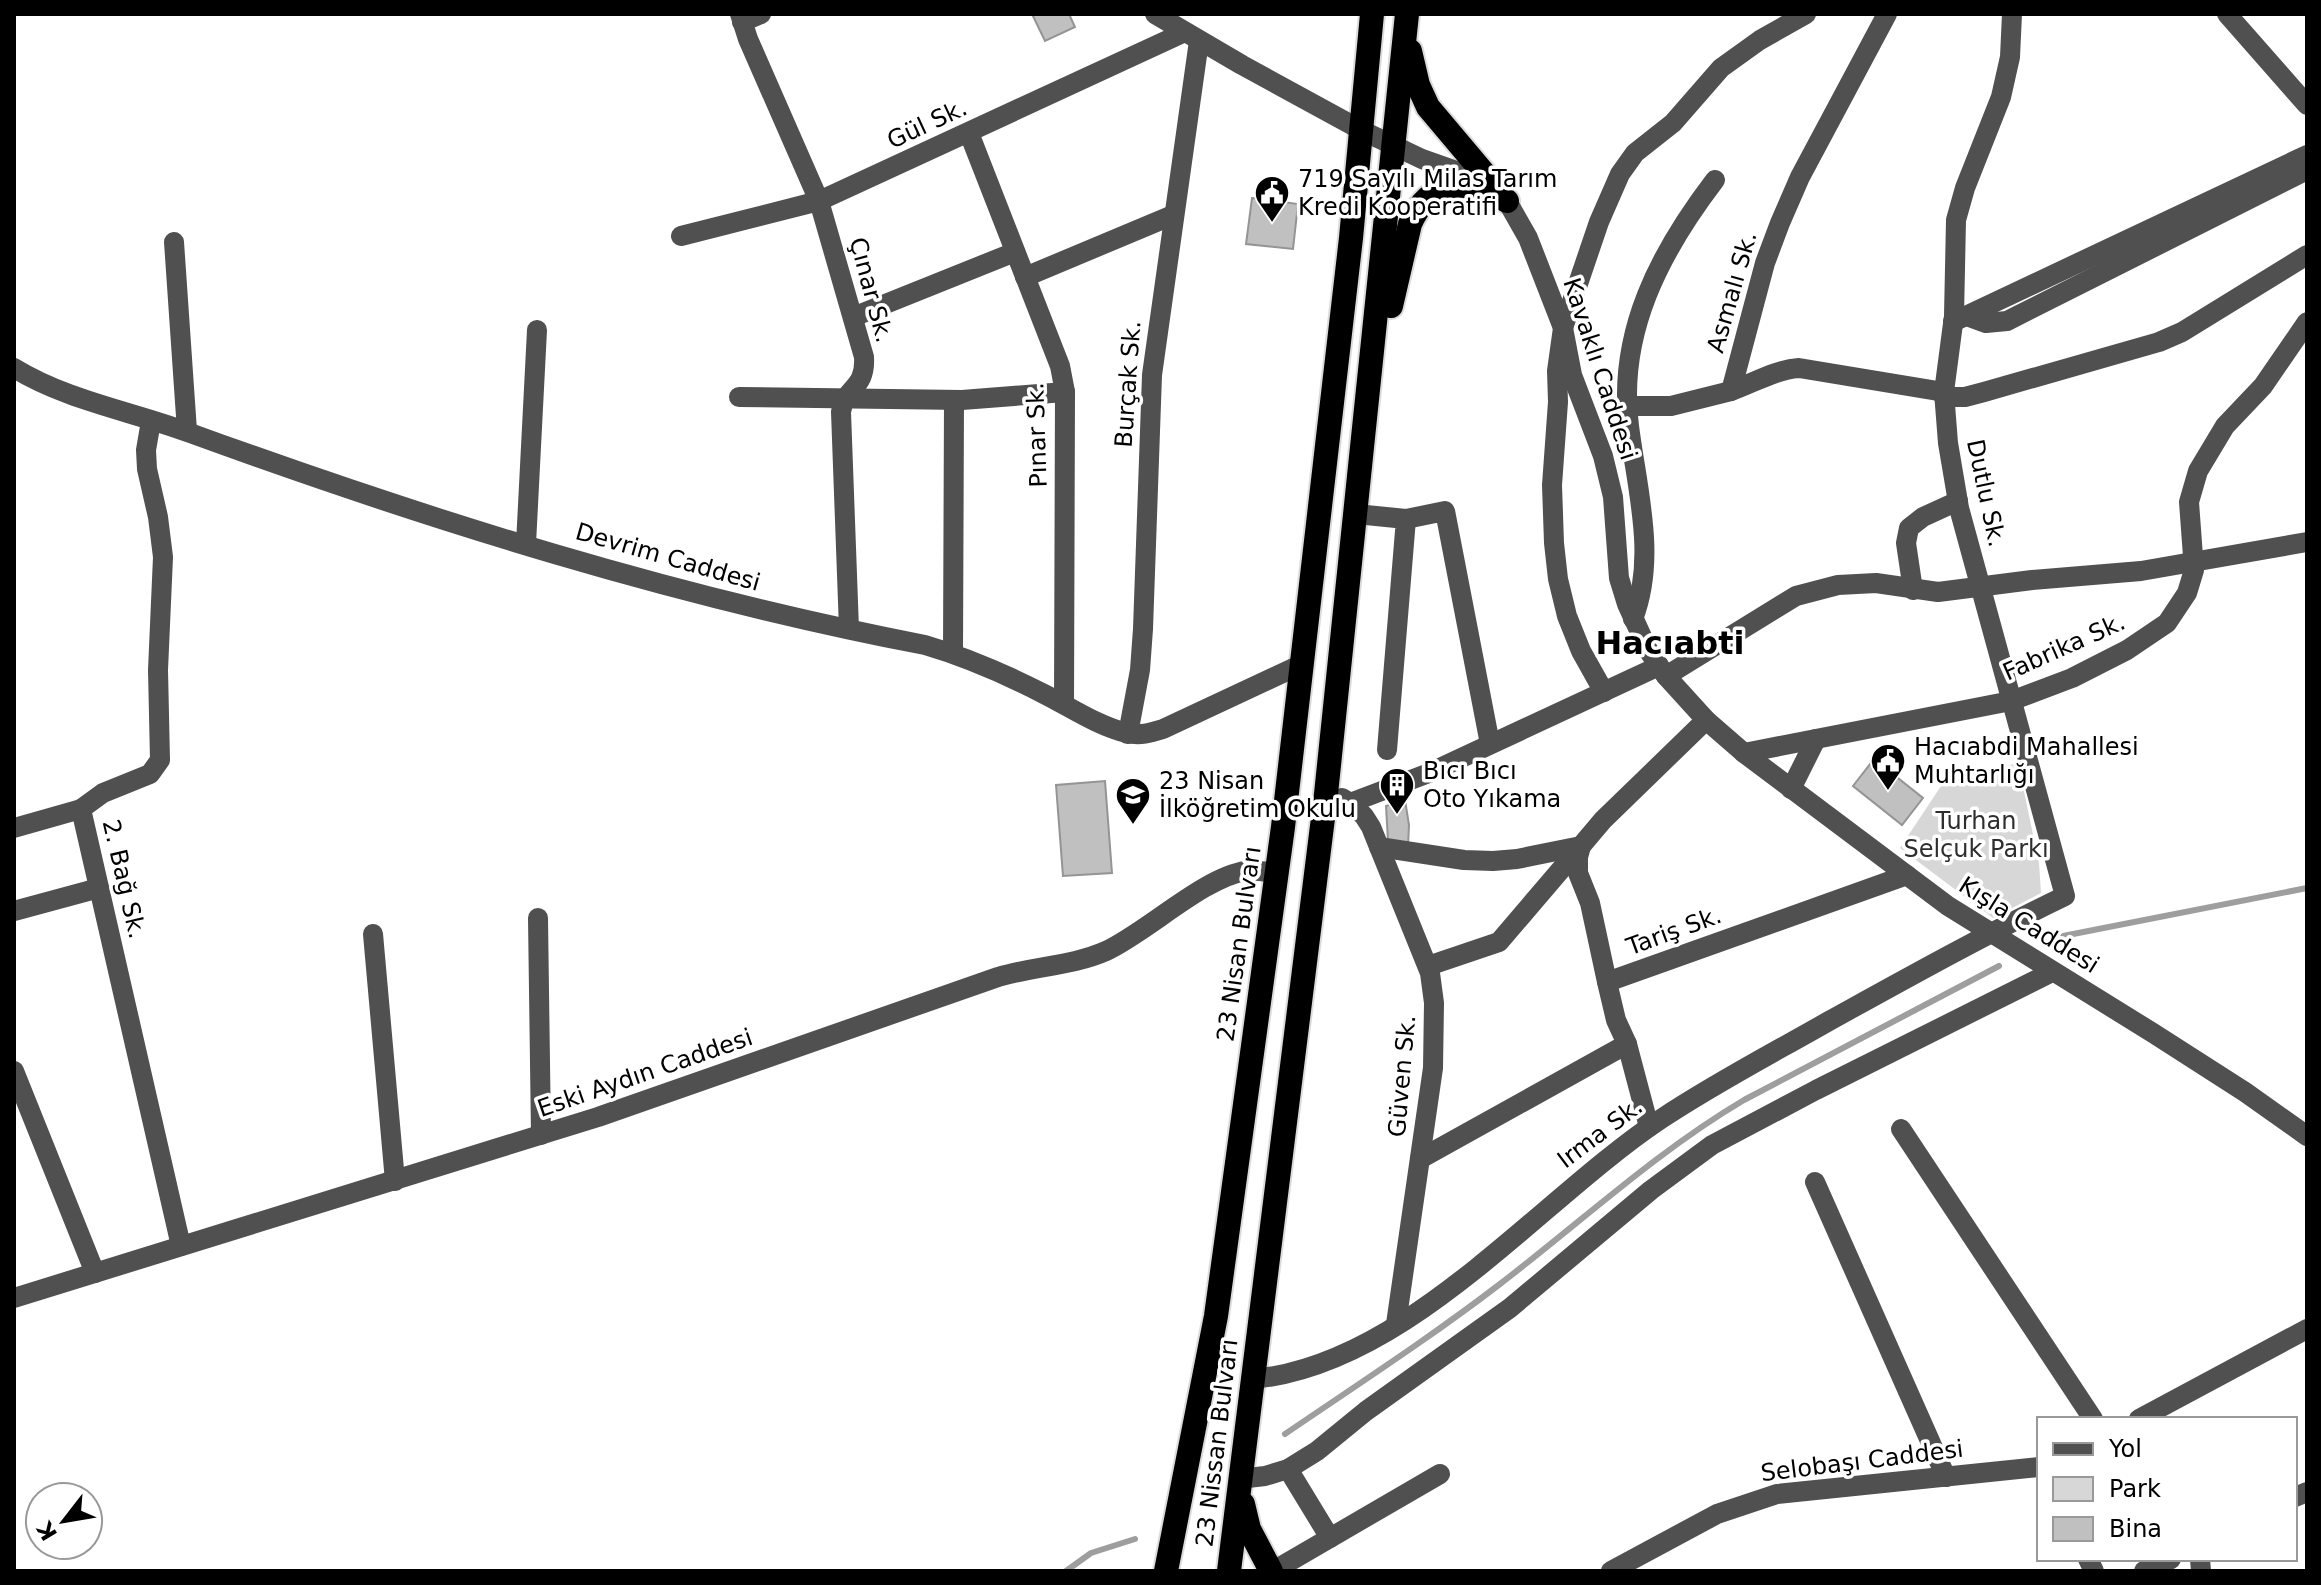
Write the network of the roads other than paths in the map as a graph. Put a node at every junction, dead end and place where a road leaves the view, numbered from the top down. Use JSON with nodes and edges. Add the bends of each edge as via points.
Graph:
{"nodes":[{"id":1,"x":761,"y":14,"type":"edge"},
{"id":2,"x":1155,"y":14,"type":"edge"},
{"id":3,"x":1372,"y":14,"type":"edge"},
{"id":4,"x":1806,"y":14,"type":"edge"},
{"id":5,"x":1887,"y":14,"type":"edge"},
{"id":6,"x":2012,"y":14,"type":"edge"},
{"id":7,"x":2227,"y":14,"type":"edge"},
{"id":8,"x":741,"y":18,"type":"edge"},
{"id":9,"x":1406,"y":20,"type":"edge"},
{"id":10,"x":1192,"y":36,"type":"junction"},
{"id":11,"x":2307,"y":105,"type":"edge"},
{"id":12,"x":1361,"y":130,"type":"junction"},
{"id":13,"x":969,"y":133,"type":"junction"},
{"id":14,"x":1394,"y":146,"type":"junction"},
{"id":15,"x":2307,"y":155,"type":"edge"},
{"id":16,"x":2307,"y":170,"type":"edge"},
{"id":17,"x":1715,"y":180,"type":"dead end"},
{"id":18,"x":819,"y":201,"type":"junction"},
{"id":19,"x":1507,"y":201,"type":"junction"},
{"id":20,"x":1173,"y":215,"type":"junction"},
{"id":21,"x":681,"y":236,"type":"dead end"},
{"id":22,"x":174,"y":242,"type":"dead end"},
{"id":23,"x":1015,"y":252,"type":"junction"},
{"id":24,"x":2307,"y":255,"type":"edge"},
{"id":25,"x":1025,"y":277,"type":"junction"},
{"id":26,"x":853,"y":317,"type":"junction"},
{"id":27,"x":1960,"y":319,"type":"junction"},
{"id":28,"x":2307,"y":322,"type":"edge"},
{"id":29,"x":1563,"y":328,"type":"junction"},
{"id":30,"x":537,"y":330,"type":"dead end"},
{"id":31,"x":14,"y":368,"type":"edge"},
{"id":32,"x":1731,"y":391,"type":"junction"},
{"id":33,"x":1065,"y":392,"type":"junction"},
{"id":34,"x":1944,"y":394,"type":"junction"},
{"id":35,"x":739,"y":397,"type":"dead end"},
{"id":36,"x":845,"y":399,"type":"junction"},
{"id":37,"x":954,"y":400,"type":"junction"},
{"id":38,"x":1367,"y":404,"type":"junction"},
{"id":39,"x":1628,"y":406,"type":"junction"},
{"id":40,"x":151,"y":421,"type":"junction"},
{"id":41,"x":187,"y":431,"type":"junction"},
{"id":42,"x":1958,"y":501,"type":"junction"},
{"id":43,"x":1356,"y":514,"type":"junction"},
{"id":44,"x":1406,"y":519,"type":"junction"},
{"id":45,"x":2307,"y":542,"type":"edge"},
{"id":46,"x":526,"y":544,"type":"junction"},
{"id":47,"x":2195,"y":563,"type":"junction"},
{"id":48,"x":1980,"y":586,"type":"junction"},
{"id":49,"x":1913,"y":590,"type":"junction"},
{"id":50,"x":1633,"y":619,"type":"junction"},
{"id":51,"x":849,"y":629,"type":"junction"},
{"id":52,"x":953,"y":653,"type":"junction"},
{"id":53,"x":1302,"y":664,"type":"junction"},
{"id":54,"x":1663,"y":671,"type":"junction"},
{"id":55,"x":1604,"y":692,"type":"junction"},
{"id":56,"x":2011,"y":701,"type":"junction"},
{"id":57,"x":1064,"y":704,"type":"junction"},
{"id":58,"x":1706,"y":720,"type":"junction"},
{"id":59,"x":1128,"y":734,"type":"junction"},
{"id":60,"x":1816,"y":739,"type":"junction"},
{"id":61,"x":1490,"y":744,"type":"junction"},
{"id":62,"x":1387,"y":750,"type":"dead end"},
{"id":63,"x":1744,"y":753,"type":"junction"},
{"id":64,"x":1791,"y":789,"type":"junction"},
{"id":65,"x":1326,"y":794,"type":"junction"},
{"id":66,"x":1350,"y":803,"type":"junction"},
{"id":67,"x":81,"y":809,"type":"junction"},
{"id":68,"x":14,"y":828,"type":"edge"},
{"id":69,"x":1581,"y":846,"type":"junction"},
{"id":70,"x":1379,"y":847,"type":"junction"},
{"id":71,"x":1277,"y":873,"type":"junction"},
{"id":72,"x":1907,"y":875,"type":"junction"},
{"id":73,"x":99,"y":888,"type":"junction"},
{"id":74,"x":14,"y":911,"type":"edge"},
{"id":75,"x":538,"y":918,"type":"dead end"},
{"id":76,"x":1989,"y":933,"type":"junction"},
{"id":77,"x":373,"y":934,"type":"dead end"},
{"id":78,"x":1428,"y":966,"type":"junction"},
{"id":79,"x":2052,"y":972,"type":"junction"},
{"id":80,"x":1607,"y":982,"type":"junction"},
{"id":81,"x":1627,"y":1044,"type":"junction"},
{"id":82,"x":14,"y":1071,"type":"edge"},
{"id":83,"x":1649,"y":1127,"type":"junction"},
{"id":84,"x":1901,"y":1129,"type":"dead end"},
{"id":85,"x":541,"y":1135,"type":"junction"},
{"id":86,"x":2307,"y":1136,"type":"edge"},
{"id":87,"x":1420,"y":1159,"type":"junction"},
{"id":88,"x":395,"y":1181,"type":"junction"},
{"id":89,"x":1815,"y":1182,"type":"dead end"},
{"id":90,"x":181,"y":1246,"type":"junction"},
{"id":91,"x":95,"y":1273,"type":"junction"},
{"id":92,"x":14,"y":1298,"type":"edge"},
{"id":93,"x":1396,"y":1324,"type":"junction"},
{"id":94,"x":2307,"y":1329,"type":"edge"},
{"id":95,"x":1253,"y":1379,"type":"junction"},
{"id":96,"x":2092,"y":1417,"type":"edge"},
{"id":97,"x":2143,"y":1417,"type":"edge"},
{"id":98,"x":2037,"y":1467,"type":"edge"},
{"id":99,"x":1288,"y":1469,"type":"junction"},
{"id":100,"x":1440,"y":1474,"type":"dead end"},
{"id":101,"x":1946,"y":1477,"type":"junction"},
{"id":102,"x":1239,"y":1479,"type":"junction"},
{"id":103,"x":1330,"y":1538,"type":"junction"},
{"id":104,"x":2166,"y":1561,"type":"edge"},
{"id":105,"x":1166,"y":1571,"type":"edge"},
{"id":106,"x":1229,"y":1571,"type":"edge"},
{"id":107,"x":1272,"y":1571,"type":"edge"},
{"id":108,"x":1611,"y":1571,"type":"edge"},
{"id":109,"x":2144,"y":1571,"type":"edge"}],
"edges":[{"from":1,"to":8,"type":"street"},
{"from":2,"to":10,"type":"street","name":"Kavaklı Caddesi"},
{"from":3,"to":12,"type":"highway"},
{"from":4,"to":29,"type":"street","via":[[1721,68],[1673,123],[1635,153],[1599,222]]},
{"from":5,"to":32,"type":"street","name":"Asmalı Sk.","via":[[1780,223]]},
{"from":6,"to":27,"type":"street","name":"Dutlu Sk.","via":[[2001,97],[1956,220]]},
{"from":7,"to":11,"type":"street"},
{"from":8,"to":18,"type":"street","name":"Çınar Sk."},
{"from":9,"to":14,"type":"highway"},
{"from":9,"to":19,"type":"highway","via":[[1413,67],[1428,107]]},
{"from":10,"to":12,"type":"street","name":"Kavaklı Caddesi"},
{"from":10,"to":13,"type":"street","name":"Gül Sk."},
{"from":10,"to":20,"type":"street","name":"Burçak Sk."},
{"from":12,"to":14,"type":"street","name":"Kavaklı Caddesi"},
{"from":12,"to":53,"type":"highway","name":"23 Nisan Bulvarı"},
{"from":13,"to":18,"type":"street","name":"Gül Sk."},
{"from":13,"to":23,"type":"street","name":"Pınar Sk."},
{"from":14,"to":19,"type":"street","name":"Kavaklı Caddesi","via":[[1473,177]]},
{"from":14,"to":38,"type":"highway"},
{"from":15,"to":27,"type":"street"},
{"from":16,"to":27,"type":"street","via":[[2007,321]]},
{"from":17,"to":39,"type":"street","via":[[1685,219],[1641,307],[1630,356]]},
{"from":18,"to":21,"type":"street","name":"Gül Sk."},
{"from":18,"to":26,"type":"street","name":"Çınar Sk."},
{"from":19,"to":29,"type":"street","name":"Kavaklı Caddesi"},
{"from":19,"to":38,"type":"highway","via":[[1464,184],[1430,196],[1414,214]]},
{"from":20,"to":25,"type":"street"},
{"from":20,"to":59,"type":"street","name":"Burçak Sk.","via":[[1152,375],[1143,629]]},
{"from":22,"to":41,"type":"street"},
{"from":23,"to":25,"type":"street","name":"Pınar Sk."},
{"from":23,"to":26,"type":"street"},
{"from":24,"to":34,"type":"street","name":"Asmalı Sk.","via":[[2213,315],[2159,342],[1965,397]]},
{"from":25,"to":33,"type":"street","name":"Pınar Sk."},
{"from":26,"to":36,"type":"street","name":"Çınar Sk.","via":[[864,372]]},
{"from":27,"to":34,"type":"street","name":"Dutlu Sk."},
{"from":28,"to":47,"type":"street","via":[[2263,386],[2225,426],[2198,471],[2189,502]]},
{"from":29,"to":50,"type":"street","name":"Kavaklı Caddesi","via":[[1572,375],[1608,475],[1619,578]]},
{"from":29,"to":55,"type":"street","via":[[1552,485],[1558,579],[1581,651]]},
{"from":30,"to":46,"type":"street"},
{"from":31,"to":40,"type":"street","name":"Devrim Caddesi","via":[[91,403]]},
{"from":32,"to":34,"type":"street","name":"Asmalı Sk.","via":[[1799,368]]},
{"from":32,"to":39,"type":"street","via":[[1671,406]]},
{"from":33,"to":37,"type":"street"},
{"from":33,"to":57,"type":"street","name":"Pınar Sk."},
{"from":34,"to":42,"type":"street","name":"Dutlu Sk."},
{"from":35,"to":36,"type":"street"},
{"from":36,"to":37,"type":"street"},
{"from":36,"to":51,"type":"street","name":"Çınar Sk.","via":[[841,412]]},
{"from":37,"to":52,"type":"street"},
{"from":38,"to":43,"type":"highway"},
{"from":39,"to":50,"type":"street","via":[[1645,572]]},
{"from":40,"to":41,"type":"street","name":"Devrim Caddesi"},
{"from":40,"to":67,"type":"street","name":"2. Bağ Sk.","via":[[147,469],[163,557],[160,760],[150,774],[103,793]]},
{"from":41,"to":46,"type":"street","name":"Devrim Caddesi","via":[[364,495]]},
{"from":42,"to":48,"type":"street","name":"Dutlu Sk."},
{"from":42,"to":49,"type":"street","via":[[1909,528]]},
{"from":43,"to":44,"type":"street"},
{"from":43,"to":65,"type":"highway"},
{"from":44,"to":61,"type":"street","via":[[1445,511]]},
{"from":44,"to":62,"type":"street"},
{"from":45,"to":47,"type":"street"},
{"from":46,"to":51,"type":"street","name":"Devrim Caddesi","via":[[710,597]]},
{"from":47,"to":48,"type":"street"},
{"from":47,"to":56,"type":"street","name":"Fabrika Sk.","via":[[2187,593],[2167,623],[2072,678]]},
{"from":48,"to":49,"type":"street"},
{"from":48,"to":56,"type":"street","name":"Dutlu Sk."},
{"from":49,"to":54,"type":"street","via":[[1856,583],[1796,596]]},
{"from":50,"to":54,"type":"street","name":"Kavaklı Caddesi"},
{"from":51,"to":52,"type":"street","name":"Devrim Caddesi"},
{"from":52,"to":57,"type":"street","name":"Devrim Caddesi"},
{"from":53,"to":59,"type":"street","via":[[1163,729]]},
{"from":53,"to":71,"type":"highway","name":"23 Nisan Bulvarı"},
{"from":54,"to":55,"type":"street"},
{"from":54,"to":58,"type":"street","name":"Kışla Caddesi"},
{"from":55,"to":61,"type":"street"},
{"from":56,"to":60,"type":"street","name":"Fabrika Sk."},
{"from":56,"to":76,"type":"street","name":"Dutlu Sk.","via":[[2065,896]]},
{"from":57,"to":59,"type":"street","name":"Devrim Caddesi"},
{"from":58,"to":63,"type":"street","name":"Kışla Caddesi"},
{"from":58,"to":69,"type":"street"},
{"from":60,"to":63,"type":"street","name":"Fabrika Sk."},
{"from":60,"to":64,"type":"street"},
{"from":61,"to":66,"type":"street"},
{"from":63,"to":64,"type":"street","name":"Kışla Caddesi"},
{"from":64,"to":72,"type":"street","name":"Kışla Caddesi"},
{"from":65,"to":66,"type":"street"},
{"from":65,"to":95,"type":"highway","name":"23 Nissan Bulvarı"},
{"from":66,"to":70,"type":"street","name":"Güven Sk.","via":[[1364,816]]},
{"from":67,"to":68,"type":"street"},
{"from":67,"to":73,"type":"street","name":"2. Bağ Sk."},
{"from":69,"to":70,"type":"street","via":[[1493,861]]},
{"from":69,"to":78,"type":"street","via":[[1499,942]]},
{"from":69,"to":80,"type":"street","via":[[1578,873]]},
{"from":70,"to":78,"type":"street","name":"Güven Sk."},
{"from":71,"to":85,"type":"street","name":"Eski Aydın Caddesi","via":[[1249,871],[1223,879],[1107,951],[984,982]]},
{"from":71,"to":105,"type":"highway","name":"23 Nisan Bulvarı","via":[[1216,1316]]},
{"from":72,"to":76,"type":"street","name":"Kışla Caddesi"},
{"from":72,"to":80,"type":"street","name":"Tariş Sk."},
{"from":73,"to":74,"type":"street"},
{"from":73,"to":90,"type":"street","name":"2. Bağ Sk."},
{"from":75,"to":85,"type":"street"},
{"from":76,"to":79,"type":"street","name":"Kışla Caddesi"},
{"from":76,"to":83,"type":"street","name":"Irma Sk."},
{"from":77,"to":88,"type":"street"},
{"from":78,"to":87,"type":"street","name":"Güven Sk.","via":[[1435,1036]]},
{"from":79,"to":86,"type":"street","name":"Kışla Caddesi"},
{"from":79,"to":99,"type":"street","via":[[1712,1145],[1521,1299]]},
{"from":80,"to":81,"type":"street","name":"Tariş Sk."},
{"from":81,"to":83,"type":"street","name":"Tariş Sk."},
{"from":81,"to":87,"type":"street"},
{"from":82,"to":91,"type":"street"},
{"from":83,"to":93,"type":"street","name":"Irma Sk.","via":[[1482,1265]]},
{"from":84,"to":96,"type":"street"},
{"from":85,"to":88,"type":"street","name":"Eski Aydın Caddesi"},
{"from":87,"to":93,"type":"street","name":"Güven Sk."},
{"from":88,"to":90,"type":"street","name":"Eski Aydın Caddesi"},
{"from":89,"to":101,"type":"street"},
{"from":90,"to":91,"type":"street","name":"Eski Aydın Caddesi"},
{"from":91,"to":92,"type":"street","name":"Eski Aydın Caddesi"},
{"from":93,"to":95,"type":"street","name":"Irma Sk.","via":[[1320,1365]]},
{"from":94,"to":97,"type":"street"},
{"from":95,"to":102,"type":"highway","name":"23 Nissan Bulvarı"},
{"from":98,"to":101,"type":"street","name":"Selobaşı Caddesi"},
{"from":99,"to":102,"type":"street"},
{"from":99,"to":103,"type":"street"},
{"from":100,"to":103,"type":"street"},
{"from":101,"to":108,"type":"street","name":"Selobaşı Caddesi","via":[[1756,1499]]},
{"from":102,"to":106,"type":"highway","name":"23 Nissan Bulvarı"},
{"from":102,"to":107,"type":"highway","via":[[1249,1529]]},
{"from":103,"to":107,"type":"street"},
{"from":104,"to":109,"type":"street"}]}
